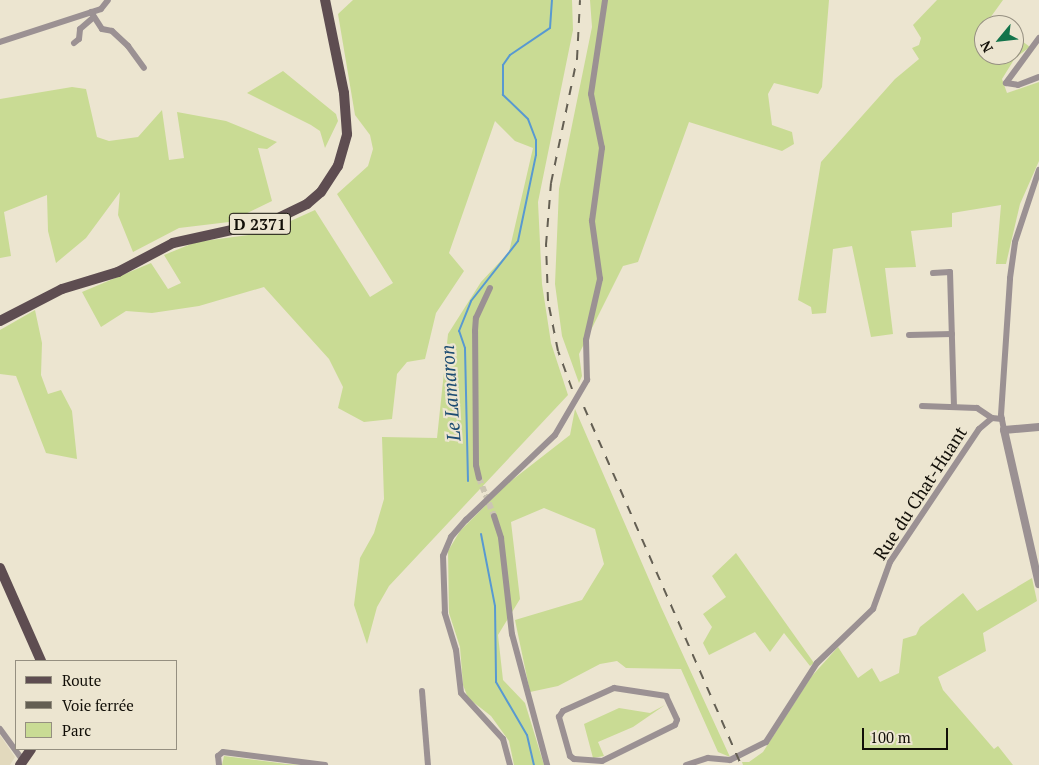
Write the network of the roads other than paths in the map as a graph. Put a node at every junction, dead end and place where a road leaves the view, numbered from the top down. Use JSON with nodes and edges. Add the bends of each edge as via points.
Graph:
{"nodes":[{"id":1,"x":108,"y":0,"type":"edge"},
{"id":2,"x":325,"y":0,"type":"edge"},
{"id":3,"x":605,"y":0,"type":"edge"},
{"id":4,"x":93,"y":14,"type":"junction"},
{"id":5,"x":1039,"y":38,"type":"edge"},
{"id":6,"x":0,"y":42,"type":"edge"},
{"id":7,"x":74,"y":43,"type":"dead end"},
{"id":8,"x":144,"y":68,"type":"dead end"},
{"id":9,"x":1039,"y":77,"type":"edge"},
{"id":10,"x":1039,"y":170,"type":"edge"},
{"id":11,"x":933,"y":273,"type":"dead end"},
{"id":12,"x":490,"y":288,"type":"dead end"},
{"id":13,"x":0,"y":321,"type":"edge"},
{"id":14,"x":952,"y":334,"type":"junction"},
{"id":15,"x":909,"y":335,"type":"dead end"},
{"id":16,"x":922,"y":406,"type":"dead end"},
{"id":17,"x":954,"y":406,"type":"junction"},
{"id":18,"x":992,"y":418,"type":"junction"},
{"id":19,"x":1002,"y":419,"type":"junction"},
{"id":20,"x":1039,"y":426,"type":"edge"},
{"id":21,"x":1004,"y":430,"type":"junction"},
{"id":22,"x":479,"y":478,"type":"tunnel mouth"},
{"id":23,"x":494,"y":516,"type":"tunnel mouth"},
{"id":24,"x":0,"y":568,"type":"edge"},
{"id":25,"x":1039,"y":582,"type":"edge"},
{"id":26,"x":41,"y":660,"type":"edge"},
{"id":27,"x":422,"y":691,"type":"dead end"},
{"id":28,"x":0,"y":729,"type":"edge"},
{"id":29,"x":15,"y":746,"type":"edge"},
{"id":30,"x":603,"y":763,"type":"edge"},
{"id":31,"x":219,"y":765,"type":"edge"},
{"id":32,"x":324,"y":765,"type":"edge"},
{"id":33,"x":428,"y":765,"type":"edge"},
{"id":34,"x":510,"y":765,"type":"edge"},
{"id":35,"x":547,"y":765,"type":"edge"},
{"id":36,"x":686,"y":765,"type":"edge"}],
"edges":[{"from":1,"to":4,"type":"street"},
{"from":2,"to":13,"type":"main road","number":"D 2371","via":[[344,93],[347,134],[338,166],[321,192],[307,204],[272,221],[180,240],[118,272],[48,295]]},
{"from":3,"to":34,"type":"street","via":[[591,94],[602,148],[592,221],[600,279],[586,340],[587,380],[555,435],[466,520],[452,536],[443,556],[445,613],[456,650],[461,693],[503,739]]},
{"from":4,"to":6,"type":"street","via":[[80,13]]},
{"from":4,"to":7,"type":"street","via":[[80,29],[79,39]]},
{"from":4,"to":8,"type":"street","via":[[102,29],[112,31]]},
{"from":5,"to":9,"type":"street","via":[[1006,83],[1018,85]]},
{"from":10,"to":19,"type":"street","via":[[1015,242]]},
{"from":11,"to":14,"type":"street","via":[[950,272]]},
{"from":12,"to":22,"type":"street","via":[[476,318],[475,331],[476,465]]},
{"from":14,"to":15,"type":"street"},
{"from":14,"to":17,"type":"street"},
{"from":16,"to":17,"type":"street"},
{"from":17,"to":18,"type":"street","via":[[977,408]]},
{"from":18,"to":19,"type":"street","name":"Rue du Chat-Huant"},
{"from":18,"to":36,"type":"street","name":"Rue du Chat-Huant","via":[[979,429],[890,562],[873,609],[817,663],[766,742],[730,760],[708,758]]},
{"from":19,"to":21,"type":"street"},
{"from":20,"to":21,"type":"street"},
{"from":21,"to":25,"type":"street"},
{"from":23,"to":35,"type":"street","via":[[501,538],[512,634]]},
{"from":24,"to":26,"type":"main road"},
{"from":27,"to":33,"type":"street"},
{"from":28,"to":29,"type":"street"},
{"from":30,"to":30,"type":"street","via":[[675,725],[677,720],[666,696],[614,688],[563,711],[559,716],[570,756]]},
{"from":31,"to":32,"type":"street","via":[[218,756],[223,752]]}]}
